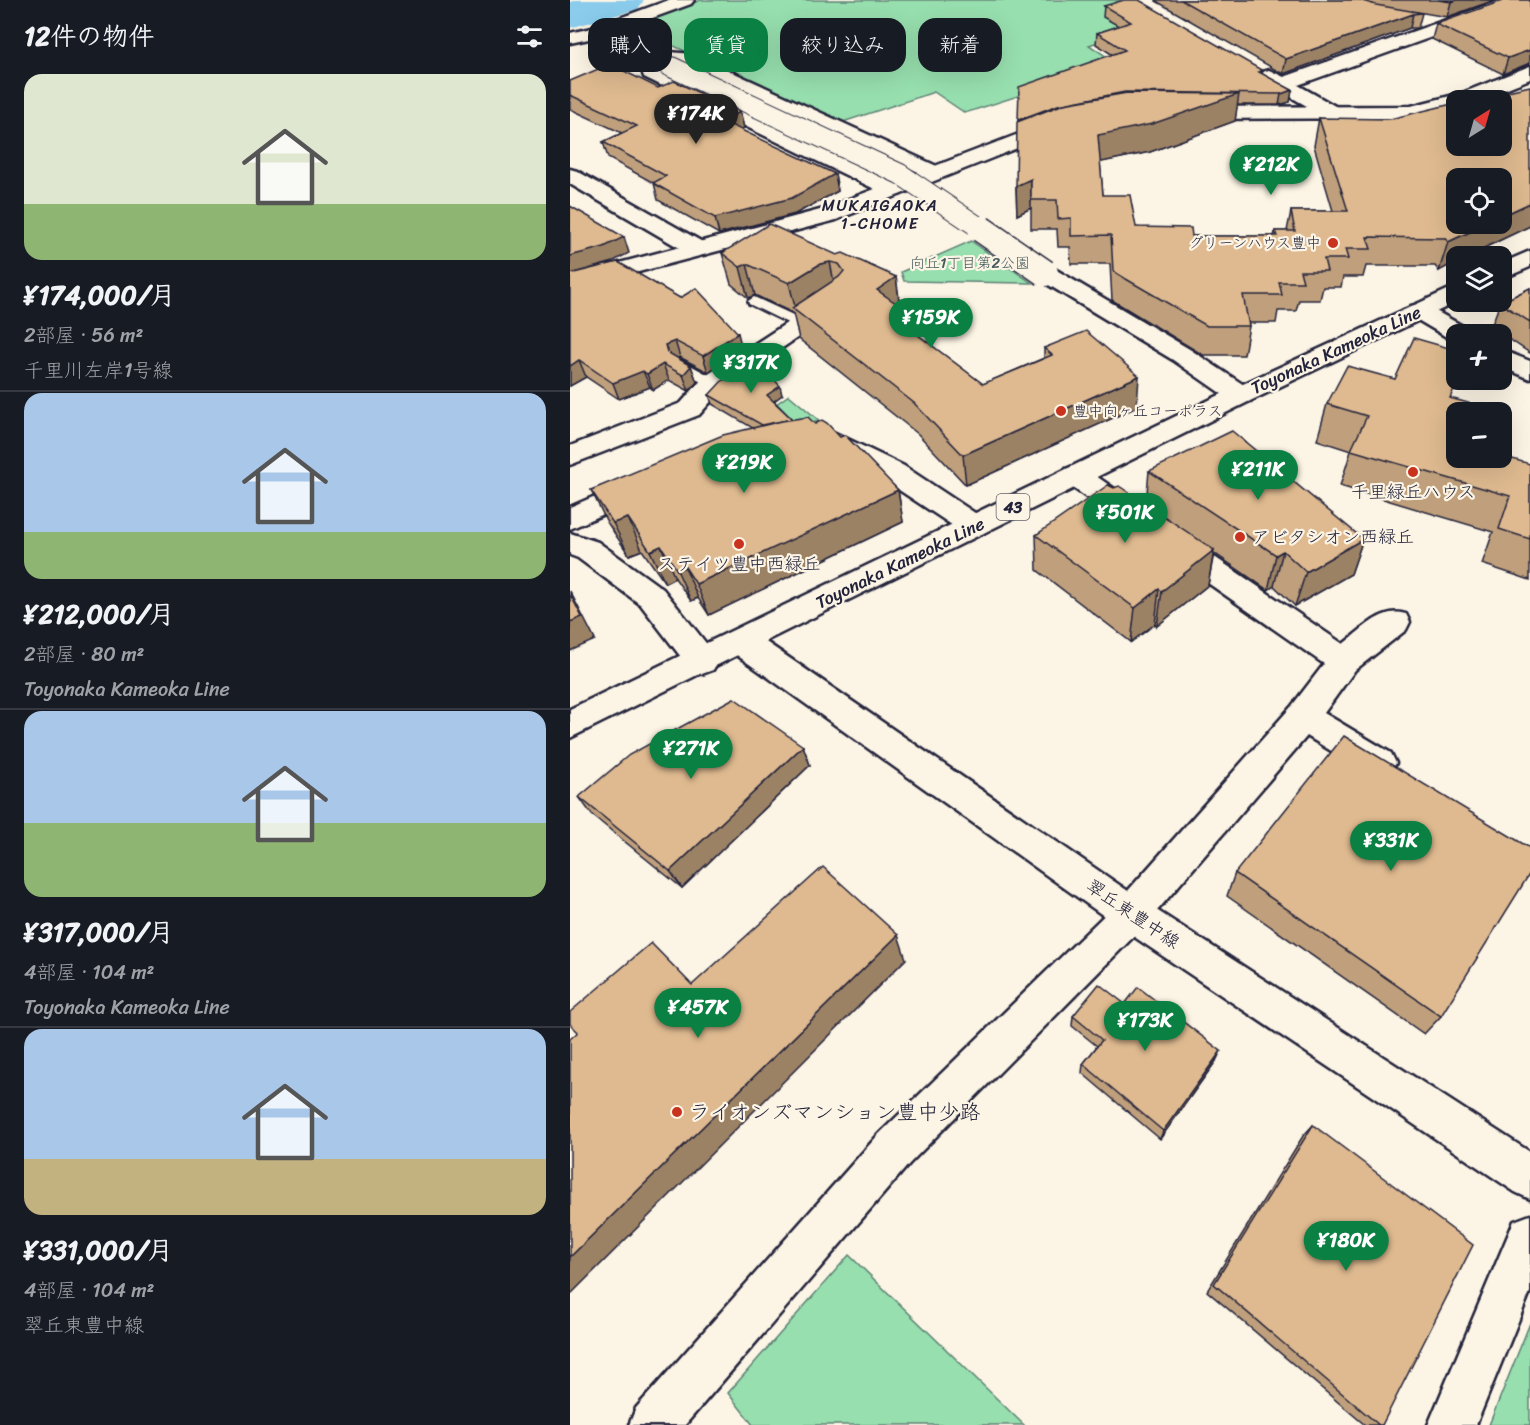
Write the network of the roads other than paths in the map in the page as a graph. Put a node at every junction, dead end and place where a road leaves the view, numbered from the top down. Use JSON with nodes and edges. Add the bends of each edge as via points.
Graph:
{"nodes":[{"id":1,"x":685,"y":0,"type":"edge"},
{"id":2,"x":1518,"y":0,"type":"edge"},
{"id":3,"x":630,"y":18,"type":"edge"},
{"id":4,"x":570,"y":19,"type":"edge"},
{"id":5,"x":1416,"y":19,"type":"edge"},
{"id":6,"x":1448,"y":24,"type":"junction"},
{"id":7,"x":588,"y":28,"type":"edge"},
{"id":8,"x":588,"y":32,"type":"edge"},
{"id":9,"x":570,"y":38,"type":"edge"},
{"id":10,"x":672,"y":57,"type":"edge"},
{"id":11,"x":1251,"y":66,"type":"edge"},
{"id":12,"x":672,"y":67,"type":"edge"},
{"id":13,"x":651,"y":72,"type":"edge"},
{"id":14,"x":1530,"y":72,"type":"edge"},
{"id":15,"x":1282,"y":84,"type":"junction"},
{"id":16,"x":1172,"y":113,"type":"edge"},
{"id":17,"x":1335,"y":114,"type":"junction"},
{"id":18,"x":1080,"y":120,"type":"edge"},
{"id":19,"x":934,"y":172,"type":"junction"},
{"id":20,"x":570,"y":175,"type":"edge"},
{"id":21,"x":893,"y":189,"type":"junction"},
{"id":22,"x":698,"y":249,"type":"junction"},
{"id":23,"x":1530,"y":258,"type":"edge"},
{"id":24,"x":1512,"y":267,"type":"edge"},
{"id":25,"x":570,"y":283,"type":"edge"},
{"id":26,"x":1446,"y":298,"type":"edge"},
{"id":27,"x":754,"y":301,"type":"edge"},
{"id":28,"x":835,"y":302,"type":"edge"},
{"id":29,"x":1419,"y":311,"type":"junction"},
{"id":30,"x":801,"y":324,"type":"junction"},
{"id":31,"x":1446,"y":327,"type":"edge"},
{"id":32,"x":679,"y":363,"type":"edge"},
{"id":33,"x":1512,"y":363,"type":"edge"},
{"id":34,"x":1530,"y":371,"type":"edge"},
{"id":35,"x":714,"y":383,"type":"junction"},
{"id":36,"x":1241,"y":395,"type":"junction"},
{"id":37,"x":808,"y":440,"type":"edge"},
{"id":38,"x":570,"y":456,"type":"edge"},
{"id":39,"x":666,"y":474,"type":"edge"},
{"id":40,"x":1076,"y":476,"type":"junction"},
{"id":41,"x":570,"y":519,"type":"edge"},
{"id":42,"x":974,"y":526,"type":"junction"},
{"id":43,"x":570,"y":544,"type":"edge"},
{"id":44,"x":1395,"y":622,"type":"dead end"},
{"id":45,"x":741,"y":642,"type":"junction"},
{"id":46,"x":702,"y":661,"type":"junction"},
{"id":47,"x":1344,"y":661,"type":"junction"},
{"id":48,"x":1303,"y":717,"type":"junction"},
{"id":49,"x":570,"y":724,"type":"edge"},
{"id":50,"x":1402,"y":776,"type":"edge"},
{"id":51,"x":1131,"y":914,"type":"junction"},
{"id":52,"x":1530,"y":1177,"type":"edge"},
{"id":53,"x":1530,"y":1238,"type":"edge"},
{"id":54,"x":653,"y":1425,"type":"edge"},
{"id":55,"x":1452,"y":1425,"type":"edge"}],
"edges":[{"from":1,"to":3,"type":"street"},
{"from":2,"to":6,"type":"street"},
{"from":4,"to":7,"type":"street"},
{"from":5,"to":6,"type":"street"},
{"from":6,"to":15,"type":"street"},
{"from":8,"to":9,"type":"street"},
{"from":10,"to":19,"type":"street","via":[[687,58]]},
{"from":11,"to":15,"type":"street"},
{"from":12,"to":36,"type":"street","bridge":true,"via":[[900,174],[1045,273]]},
{"from":13,"to":21,"type":"street"},
{"from":14,"to":17,"type":"street","via":[[1469,97],[1411,112]]},
{"from":15,"to":17,"type":"street"},
{"from":16,"to":17,"type":"street"},
{"from":18,"to":19,"type":"street"},
{"from":19,"to":21,"type":"street"},
{"from":20,"to":22,"type":"street"},
{"from":21,"to":22,"type":"street","via":[[828,215]]},
{"from":22,"to":25,"type":"street"},
{"from":23,"to":24,"type":"street"},
{"from":26,"to":29,"type":"street","name":"Toyonaka Kameoka Line","number":"43"},
{"from":27,"to":30,"type":"lane"},
{"from":28,"to":30,"type":"street"},
{"from":29,"to":31,"type":"street"},
{"from":29,"to":36,"type":"street","name":"Toyonaka Kameoka Line","number":"43"},
{"from":30,"to":35,"type":"street"},
{"from":32,"to":35,"type":"lane"},
{"from":33,"to":34,"type":"street"},
{"from":35,"to":38,"type":"street","via":[[690,409]]},
{"from":36,"to":40,"type":"street","name":"Toyonaka Kameoka Line","number":"43"},
{"from":37,"to":42,"type":"street","via":[[827,438],[837,443],[894,473]]},
{"from":39,"to":41,"type":"street"},
{"from":40,"to":42,"type":"street","name":"Toyonaka Kameoka Line","number":"43"},
{"from":40,"to":47,"type":"street"},
{"from":42,"to":45,"type":"street","name":"Toyonaka Kameoka Line","number":"43"},
{"from":43,"to":46,"type":"street","via":[[588,550],[652,597]]},
{"from":44,"to":47,"type":"street"},
{"from":45,"to":46,"type":"street","name":"Toyonaka Kameoka Line","number":"43"},
{"from":45,"to":51,"type":"street","name":"翠丘東豊中線"},
{"from":46,"to":49,"type":"street","name":"Toyonaka Kameoka Line","number":"43"},
{"from":47,"to":48,"type":"street"},
{"from":48,"to":50,"type":"street"},
{"from":48,"to":51,"type":"street"},
{"from":51,"to":52,"type":"street","name":"翠丘東豊中線"},
{"from":51,"to":54,"type":"street","via":[[894,1149]]},
{"from":53,"to":55,"type":"street"}]}
